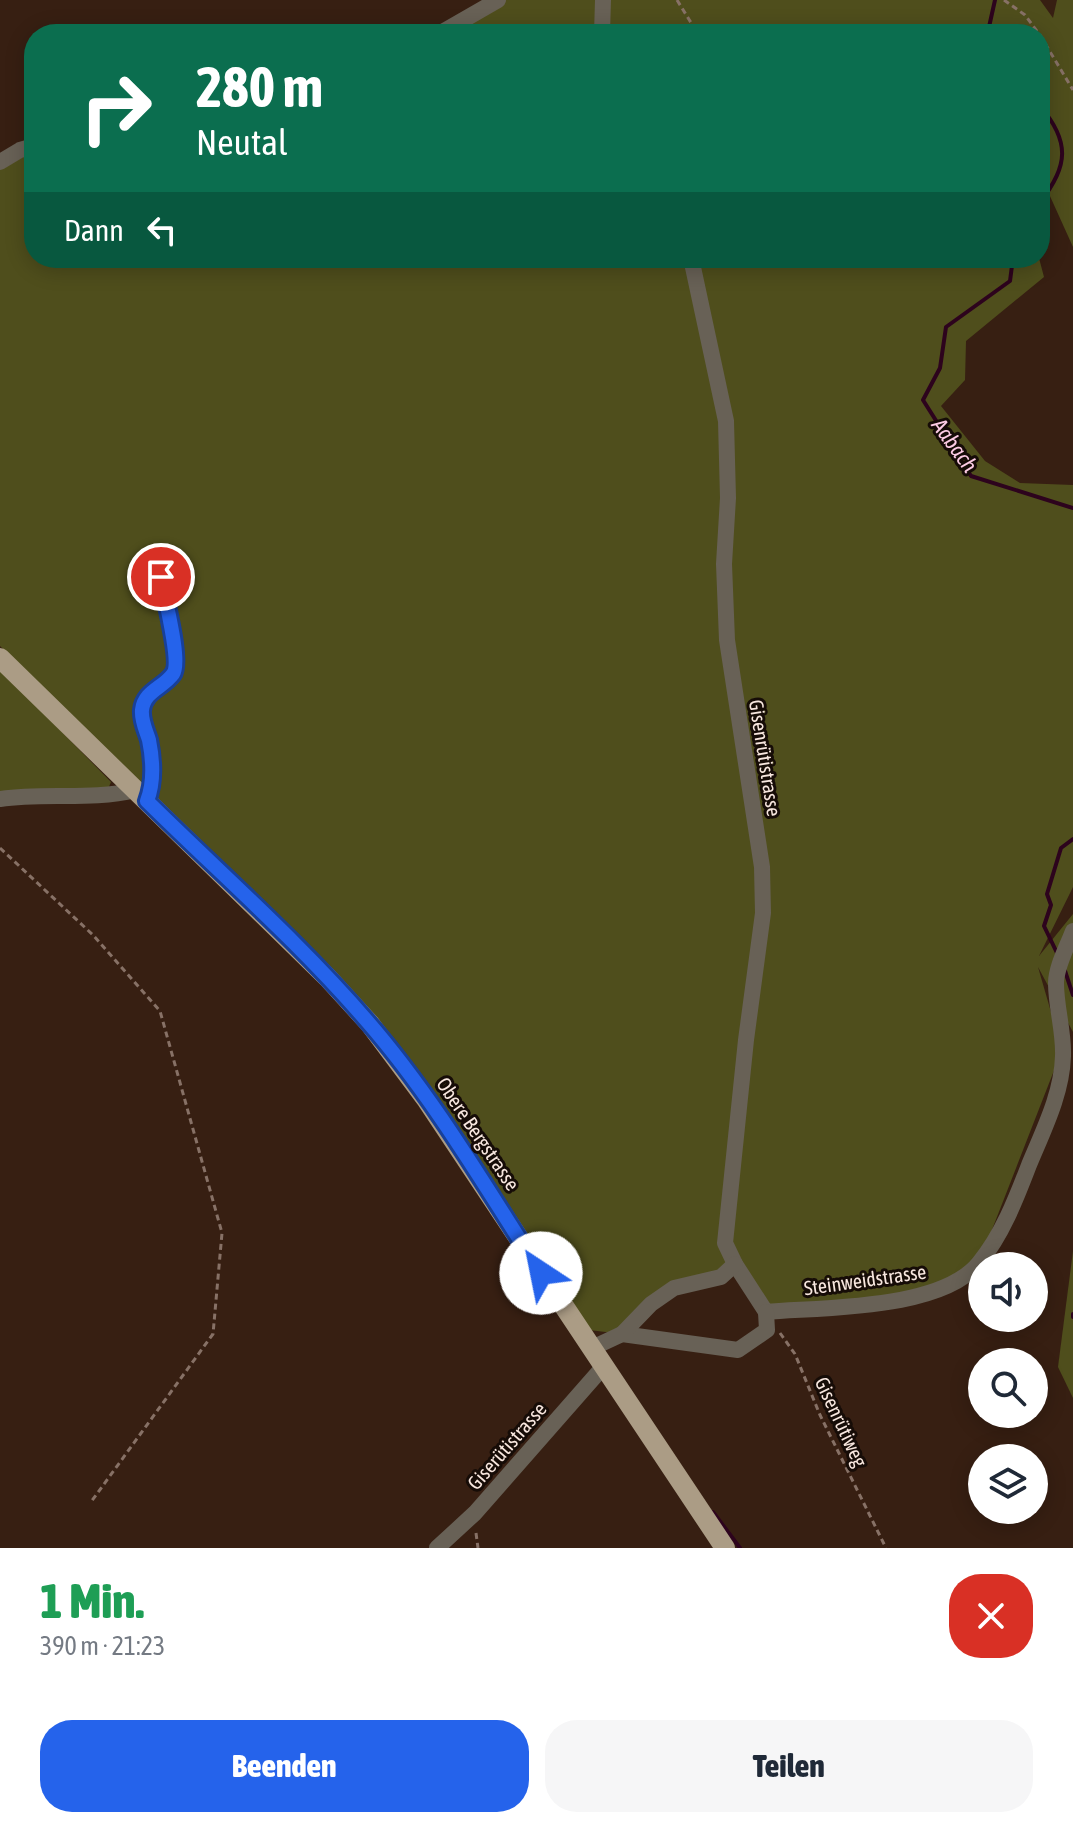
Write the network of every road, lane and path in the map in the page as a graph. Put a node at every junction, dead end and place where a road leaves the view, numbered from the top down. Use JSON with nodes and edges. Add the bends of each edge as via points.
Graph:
{"nodes":[{"id":1,"x":498,"y":0,"type":"edge"},
{"id":2,"x":603,"y":0,"type":"edge"},
{"id":3,"x":677,"y":0,"type":"edge"},
{"id":4,"x":1004,"y":0,"type":"edge"},
{"id":5,"x":456,"y":24,"type":"edge"},
{"id":6,"x":602,"y":24,"type":"edge"},
{"id":7,"x":692,"y":24,"type":"edge"},
{"id":8,"x":1032,"y":24,"type":"edge"},
{"id":9,"x":1050,"y":51,"type":"edge"},
{"id":10,"x":1073,"y":90,"type":"edge"},
{"id":11,"x":24,"y":149,"type":"edge"},
{"id":12,"x":0,"y":162,"type":"edge"},
{"id":13,"x":693,"y":268,"type":"edge"},
{"id":14,"x":161,"y":577,"type":"dead end"},
{"id":15,"x":0,"y":658,"type":"edge"},
{"id":16,"x":141,"y":795,"type":"junction"},
{"id":17,"x":0,"y":799,"type":"edge"},
{"id":18,"x":0,"y":848,"type":"edge"},
{"id":19,"x":1073,"y":931,"type":"edge"},
{"id":20,"x":735,"y":1264,"type":"junction"},
{"id":21,"x":766,"y":1312,"type":"junction"},
{"id":22,"x":622,"y":1334,"type":"junction"},
{"id":23,"x":592,"y":1348,"type":"junction"},
{"id":24,"x":604,"y":1366,"type":"junction"},
{"id":25,"x":91,"y":1502,"type":"dead end"},
{"id":26,"x":437,"y":1548,"type":"edge"},
{"id":27,"x":725,"y":1548,"type":"edge"},
{"id":28,"x":886,"y":1548,"type":"edge"}],
"edges":[{"from":1,"to":5,"type":"street"},
{"from":2,"to":6,"type":"street"},
{"from":3,"to":7,"type":"path"},
{"from":4,"to":8,"type":"path"},
{"from":9,"to":10,"type":"path"},
{"from":11,"to":12,"type":"street"},
{"from":13,"to":20,"type":"street","name":"Gisenrütistrasse","via":[[726,421],[727,640],[762,867],[763,913],[725,1243]]},
{"from":14,"to":16,"type":"street","via":[[177,665],[144,700],[152,760],[151,790]]},
{"from":15,"to":16,"type":"main road","name":"Obere Bergstrasse"},
{"from":16,"to":17,"type":"street"},
{"from":16,"to":23,"type":"main road","name":"Obere Bergstrasse","via":[[370,1024]]},
{"from":18,"to":25,"type":"path","via":[[93,935],[160,1011],[222,1233],[213,1334]]},
{"from":19,"to":21,"type":"street","name":"Steinweidstrasse","via":[[1056,981],[1063,1056],[1057,1095],[1019,1192],[979,1263],[946,1288],[909,1298]]},
{"from":20,"to":21,"type":"street"},
{"from":20,"to":22,"type":"street","via":[[721,1277],[674,1288]]},
{"from":21,"to":22,"type":"street","via":[[767,1330],[738,1350]]},
{"from":21,"to":28,"type":"path","name":"Gisenrütiweg","via":[[795,1354]]},
{"from":22,"to":23,"type":"street"},
{"from":23,"to":24,"type":"main road","name":"Obere Bergstrasse"},
{"from":24,"to":26,"type":"street","name":"Giserütistrasse","via":[[475,1513]]},
{"from":24,"to":27,"type":"main road","name":"Obere Bergstrasse"}]}
